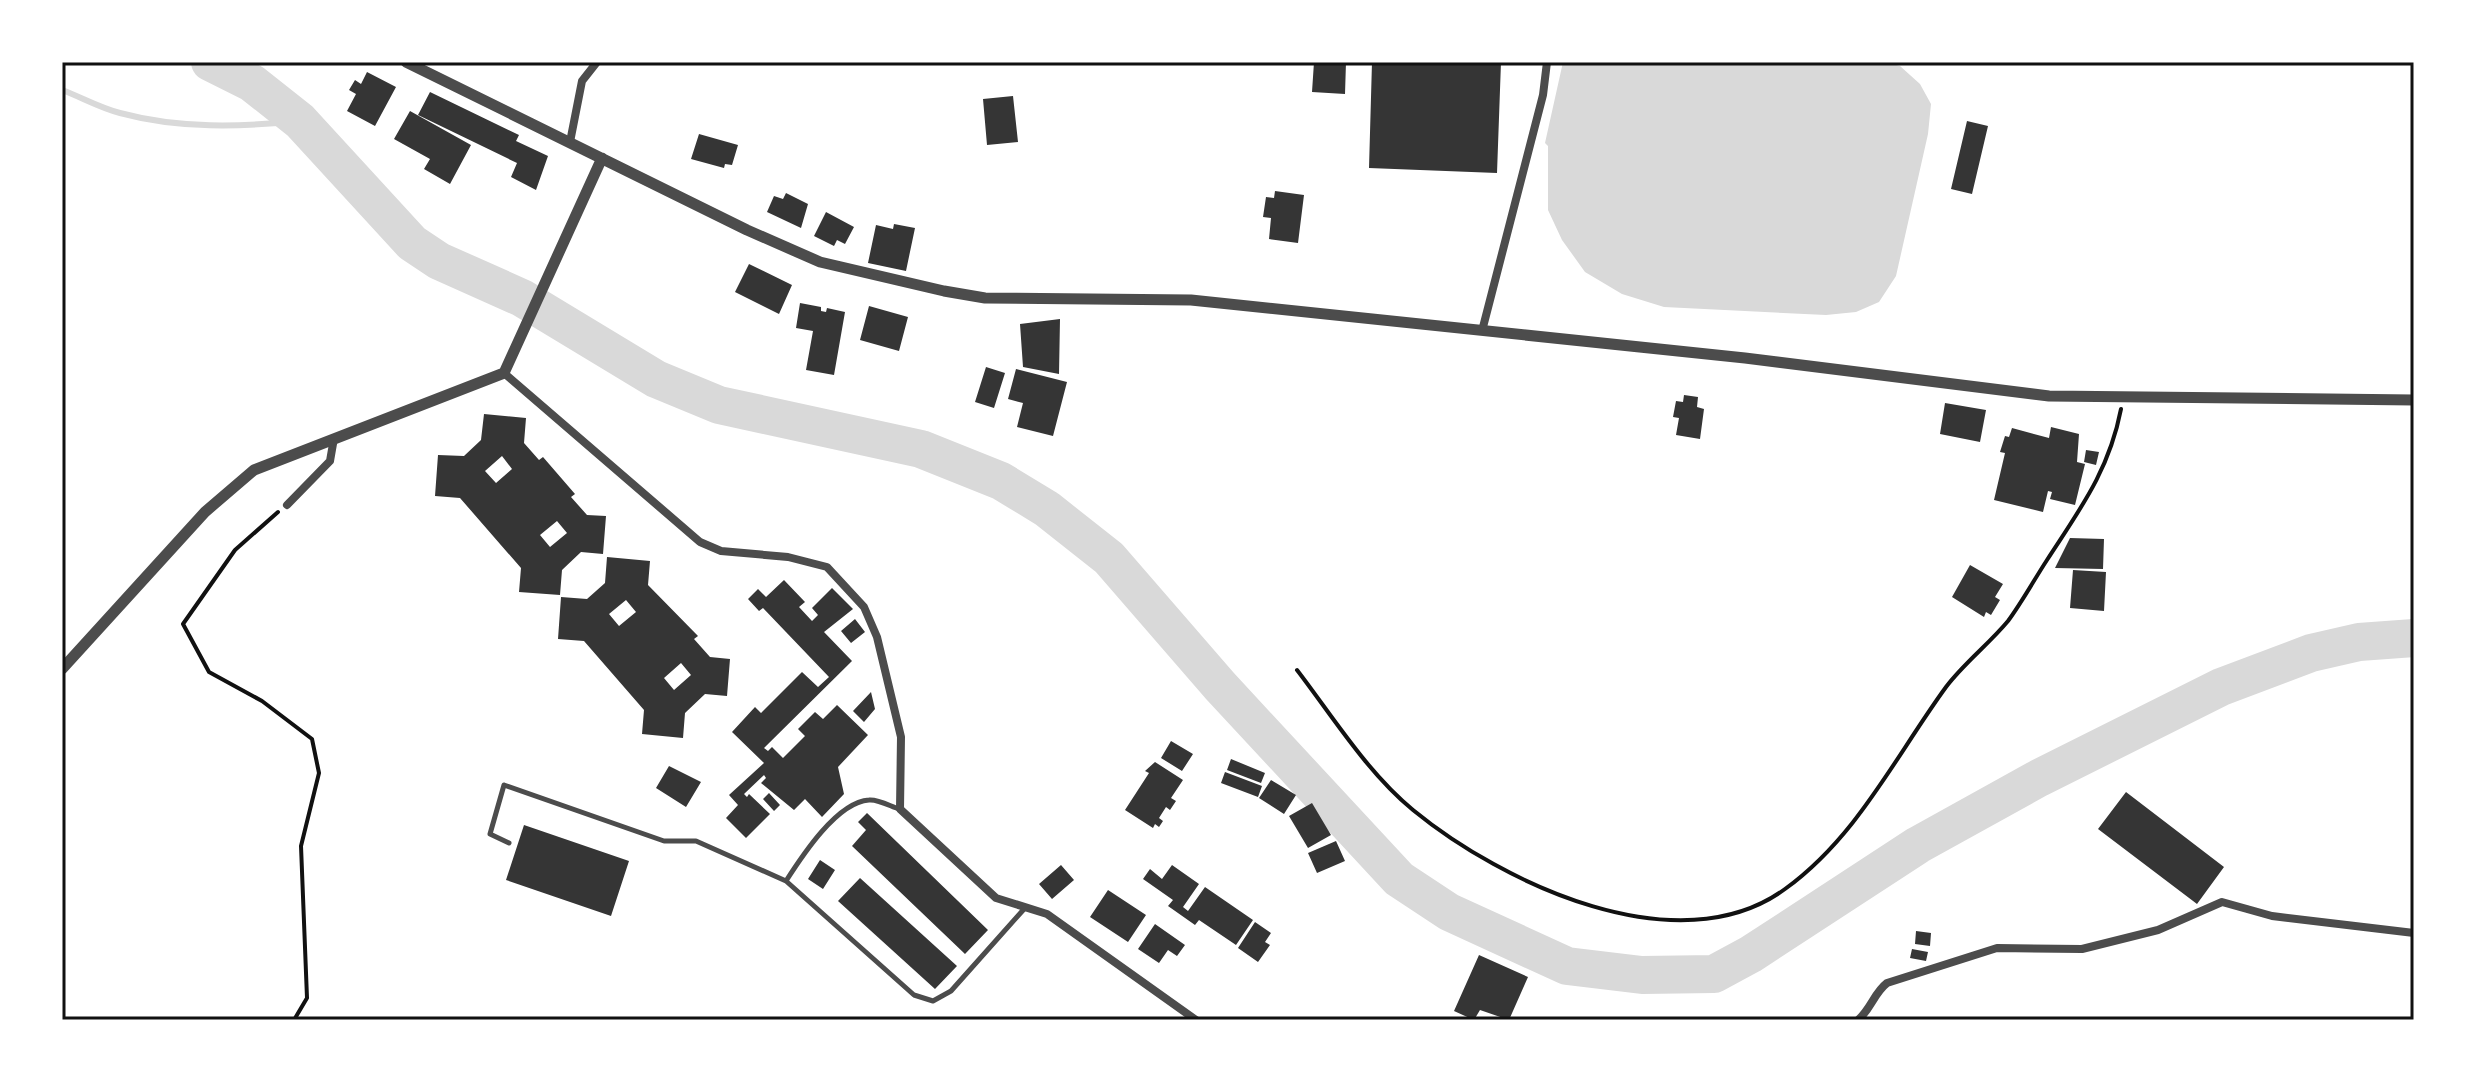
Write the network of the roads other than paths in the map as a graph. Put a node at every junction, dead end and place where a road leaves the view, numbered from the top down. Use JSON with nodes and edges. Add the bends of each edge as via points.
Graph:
{"nodes":[{"id":1,"x":406,"y":62,"type":"edge"},
{"id":2,"x":597,"y":62,"type":"edge"},
{"id":3,"x":1547,"y":62,"type":"edge"},
{"id":4,"x":570,"y":142,"type":"junction"},
{"id":5,"x":602,"y":158,"type":"junction"},
{"id":6,"x":1482,"y":331,"type":"junction"},
{"id":7,"x":504,"y":373,"type":"junction"},
{"id":8,"x":2414,"y":400,"type":"edge"},
{"id":9,"x":334,"y":438,"type":"junction"},
{"id":10,"x":287,"y":505,"type":"road end"},
{"id":11,"x":62,"y":669,"type":"edge"},
{"id":12,"x":900,"y":809,"type":"junction"},
{"id":13,"x":509,"y":843,"type":"dead end"},
{"id":14,"x":786,"y":881,"type":"junction"},
{"id":15,"x":1027,"y":907,"type":"junction"},
{"id":16,"x":2414,"y":933,"type":"edge"},
{"id":17,"x":1196,"y":1020,"type":"edge"},
{"id":18,"x":1858,"y":1020,"type":"edge"}],
"edges":[{"from":1,"to":4,"type":"street"},
{"from":2,"to":4,"type":"street","via":[[582,81]]},
{"from":3,"to":6,"type":"street"},
{"from":4,"to":5,"type":"street"},
{"from":5,"to":6,"type":"street","via":[[820,262],[915,285],[985,298],[1191,300]]},
{"from":5,"to":7,"type":"street"},
{"from":6,"to":8,"type":"street","via":[[2049,396]]},
{"from":7,"to":9,"type":"street"},
{"from":7,"to":12,"type":"street","via":[[700,542],[721,551],[788,557],[827,567],[864,607],[877,637],[901,737]]},
{"from":9,"to":10,"type":"street","via":[[330,461]]},
{"from":9,"to":11,"type":"street","via":[[254,470],[229,489]]},
{"from":12,"to":14,"type":"lane","via":[[871,799],[850,805],[807,848]]},
{"from":12,"to":15,"type":"street","via":[[996,898]]},
{"from":13,"to":14,"type":"lane","via":[[490,834],[504,785],[664,841],[696,841]]},
{"from":14,"to":15,"type":"lane","via":[[914,995],[933,1001],[951,991]]},
{"from":15,"to":17,"type":"street","via":[[1047,914]]},
{"from":16,"to":18,"type":"street","via":[[2272,916],[2222,902],[2158,930],[2082,949],[1997,948],[1887,983]]}]}
